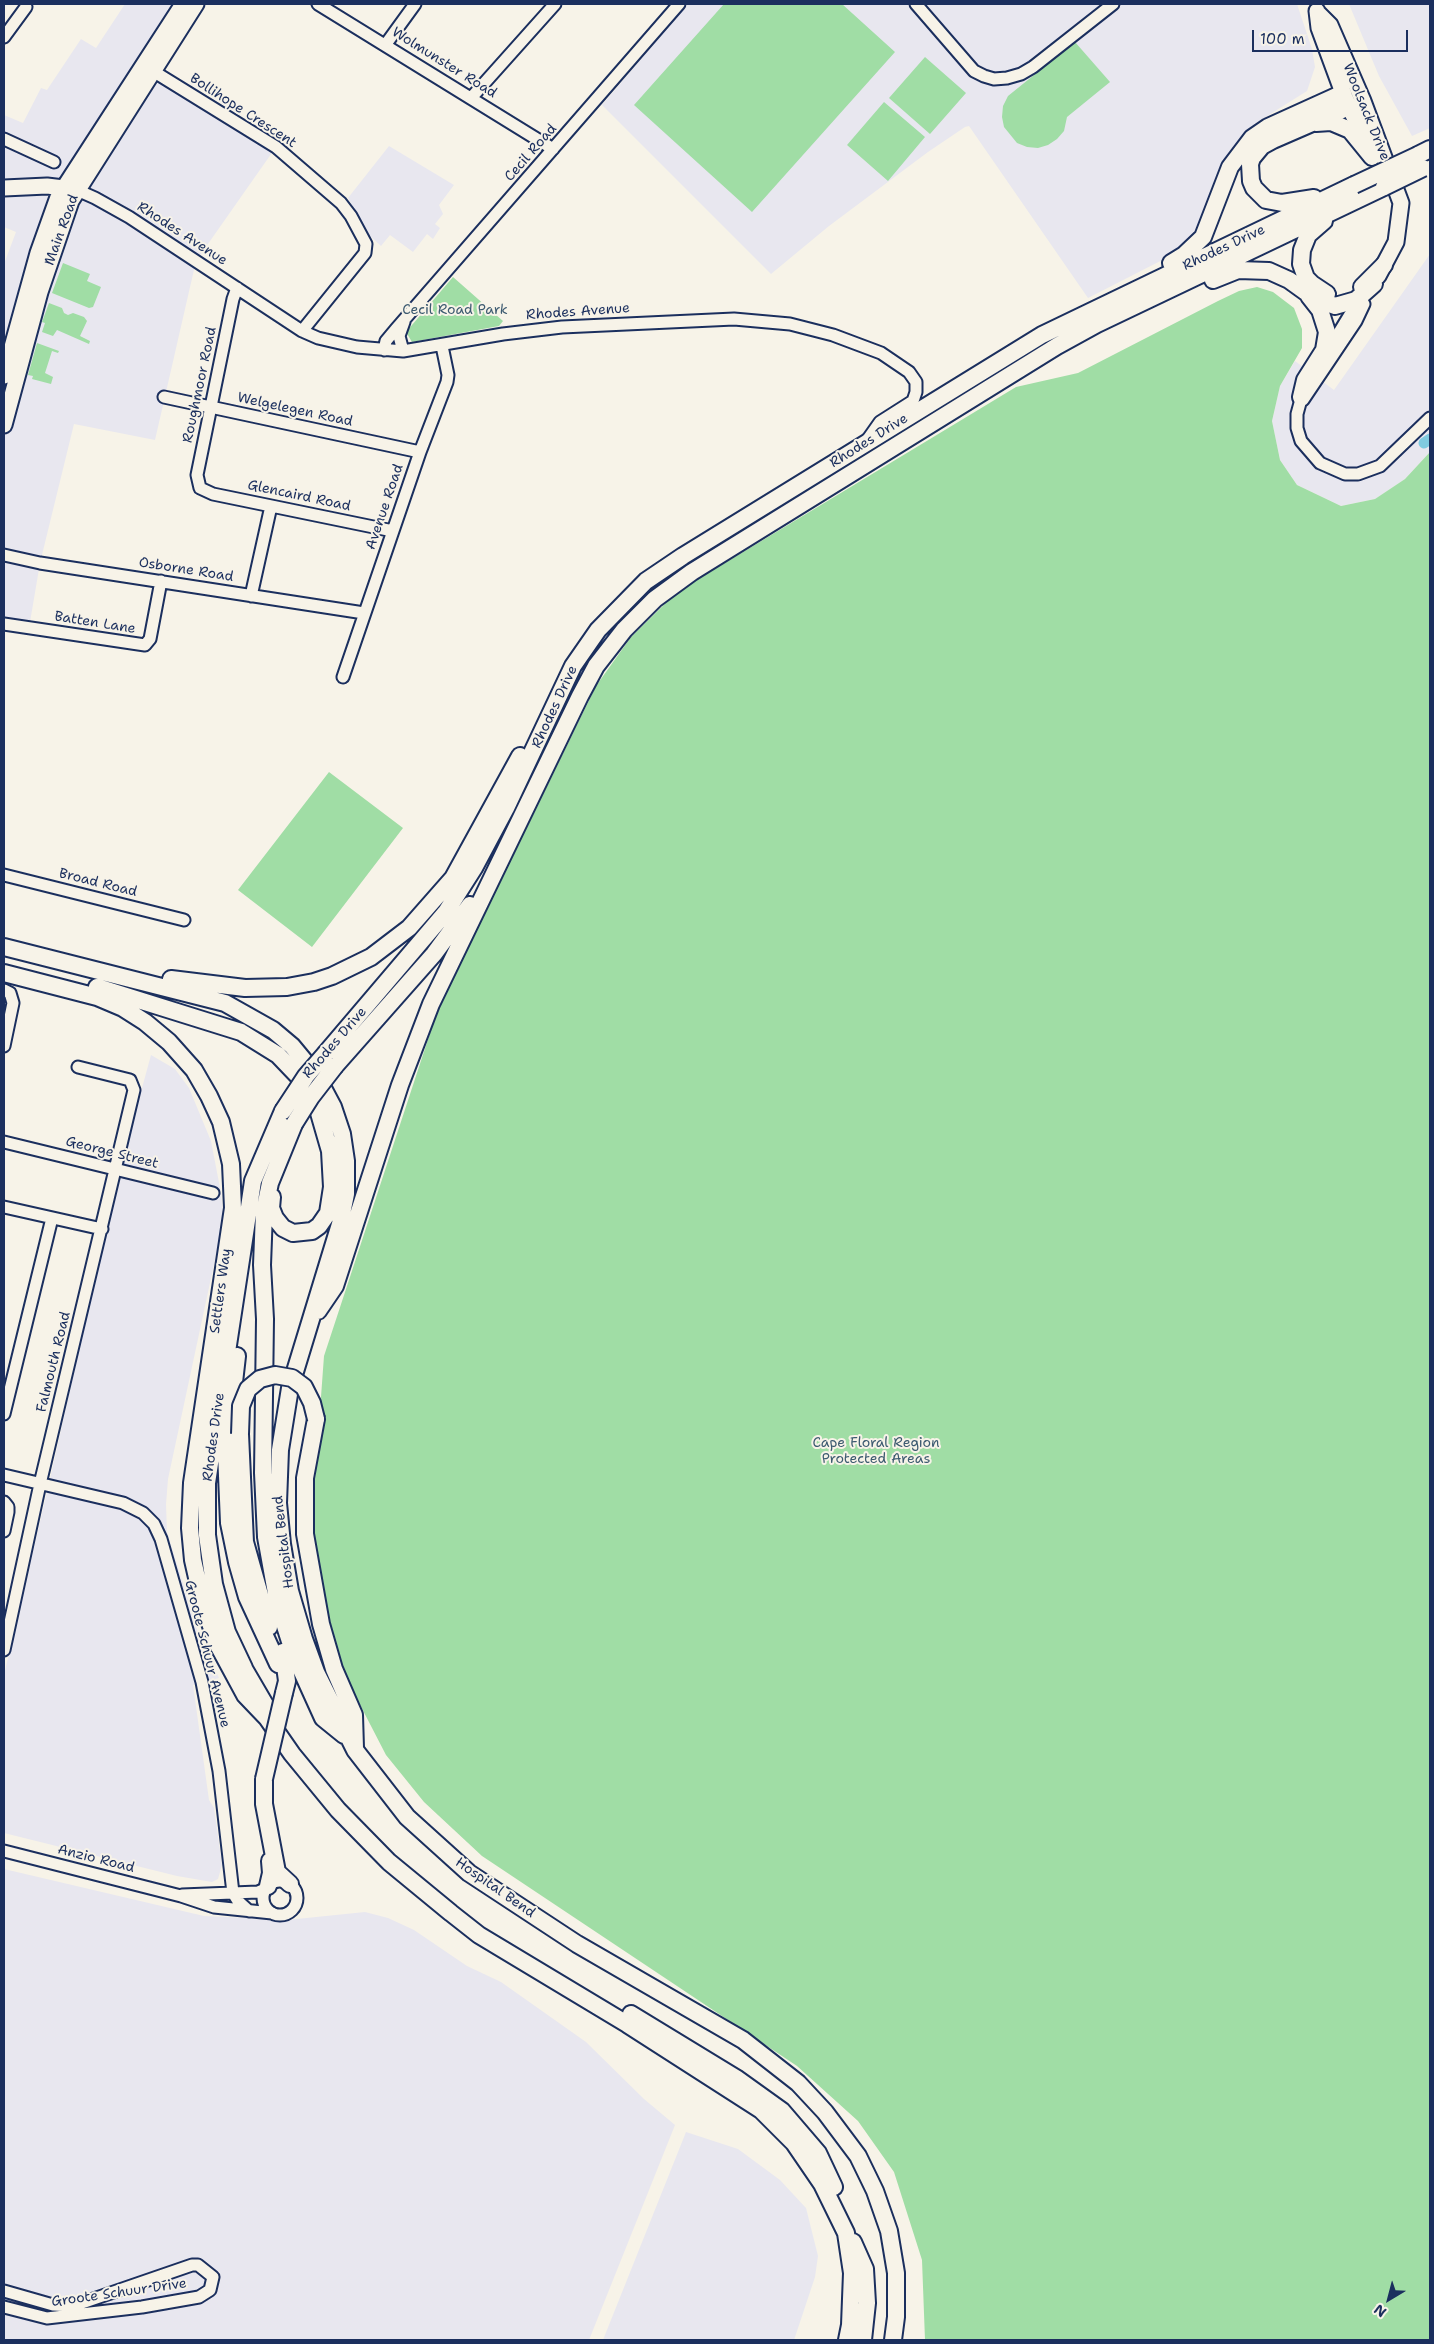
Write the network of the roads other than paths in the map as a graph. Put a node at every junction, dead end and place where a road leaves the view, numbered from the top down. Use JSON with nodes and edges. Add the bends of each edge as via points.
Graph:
{"nodes":[{"id":1,"x":318,"y":4,"type":"edge"},
{"id":2,"x":415,"y":4,"type":"edge"},
{"id":3,"x":555,"y":4,"type":"edge"},
{"id":4,"x":679,"y":4,"type":"edge"},
{"id":5,"x":916,"y":4,"type":"edge"},
{"id":6,"x":1113,"y":4,"type":"edge"},
{"id":7,"x":190,"y":5,"type":"edge"},
{"id":8,"x":26,"y":7,"type":"dead end"},
{"id":9,"x":1317,"y":8,"type":"edge"},
{"id":10,"x":4,"y":37,"type":"edge"},
{"id":11,"x":386,"y":44,"type":"junction"},
{"id":12,"x":147,"y":68,"type":"junction"},
{"id":13,"x":471,"y":98,"type":"junction"},
{"id":14,"x":1346,"y":100,"type":"junction"},
{"id":15,"x":1306,"y":125,"type":"junction"},
{"id":16,"x":4,"y":139,"type":"edge"},
{"id":17,"x":553,"y":149,"type":"junction"},
{"id":18,"x":1372,"y":157,"type":"junction"},
{"id":19,"x":1425,"y":159,"type":"edge"},
{"id":20,"x":54,"y":162,"type":"dead end"},
{"id":21,"x":4,"y":188,"type":"edge"},
{"id":22,"x":70,"y":189,"type":"junction"},
{"id":23,"x":1336,"y":202,"type":"junction"},
{"id":24,"x":1400,"y":217,"type":"junction"},
{"id":25,"x":1384,"y":265,"type":"junction"},
{"id":26,"x":1374,"y":284,"type":"junction"},
{"id":27,"x":237,"y":288,"type":"junction"},
{"id":28,"x":1306,"y":293,"type":"junction"},
{"id":29,"x":1117,"y":306,"type":"junction"},
{"id":30,"x":404,"y":321,"type":"junction"},
{"id":31,"x":302,"y":330,"type":"junction"},
{"id":32,"x":442,"y":346,"type":"junction"},
{"id":33,"x":384,"y":350,"type":"junction"},
{"id":34,"x":403,"y":351,"type":"junction"},
{"id":35,"x":4,"y":376,"type":"edge"},
{"id":36,"x":164,"y":397,"type":"dead end"},
{"id":37,"x":6,"y":400,"type":"edge"},
{"id":38,"x":1300,"y":401,"type":"junction"},
{"id":39,"x":211,"y":408,"type":"junction"},
{"id":40,"x":1430,"y":418,"type":"edge"},
{"id":41,"x":4,"y":425,"type":"edge"},
{"id":42,"x":866,"y":443,"type":"junction"},
{"id":43,"x":420,"y":452,"type":"junction"},
{"id":44,"x":200,"y":488,"type":"joint"},
{"id":45,"x":271,"y":506,"type":"junction"},
{"id":46,"x":393,"y":531,"type":"junction"},
{"id":47,"x":4,"y":555,"type":"edge"},
{"id":48,"x":161,"y":581,"type":"junction"},
{"id":49,"x":251,"y":596,"type":"junction"},
{"id":50,"x":364,"y":614,"type":"junction"},
{"id":51,"x":4,"y":624,"type":"edge"},
{"id":52,"x":343,"y":677,"type":"dead end"},
{"id":53,"x":551,"y":711,"type":"junction"},
{"id":54,"x":501,"y":857,"type":"junction"},
{"id":55,"x":4,"y":875,"type":"edge"},
{"id":56,"x":184,"y":920,"type":"dead end"},
{"id":57,"x":4,"y":947,"type":"edge"},
{"id":58,"x":4,"y":964,"type":"edge"},
{"id":59,"x":4,"y":973,"type":"edge"},
{"id":60,"x":126,"y":978,"type":"junction"},
{"id":61,"x":4,"y":990,"type":"edge"},
{"id":62,"x":4,"y":1046,"type":"edge"},
{"id":63,"x":330,"y":1059,"type":"junction"},
{"id":64,"x":78,"y":1067,"type":"dead end"},
{"id":65,"x":4,"y":1142,"type":"edge"},
{"id":66,"x":264,"y":1154,"type":"junction"},
{"id":67,"x":276,"y":1168,"type":"junction"},
{"id":68,"x":115,"y":1169,"type":"junction"},
{"id":69,"x":214,"y":1193,"type":"dead end"},
{"id":70,"x":4,"y":1206,"type":"edge"},
{"id":71,"x":52,"y":1218,"type":"junction"},
{"id":72,"x":102,"y":1229,"type":"junction"},
{"id":73,"x":265,"y":1319,"type":"junction"},
{"id":74,"x":311,"y":1321,"type":"junction"},
{"id":75,"x":4,"y":1414,"type":"edge"},
{"id":76,"x":4,"y":1475,"type":"edge"},
{"id":77,"x":40,"y":1484,"type":"junction"},
{"id":78,"x":4,"y":1502,"type":"edge"},
{"id":79,"x":4,"y":1531,"type":"edge"},
{"id":80,"x":4,"y":1650,"type":"edge"},
{"id":81,"x":239,"y":1660,"type":"junction"},
{"id":82,"x":278,"y":1664,"type":"junction"},
{"id":83,"x":284,"y":1693,"type":"junction"},
{"id":84,"x":267,"y":1718,"type":"junction"},
{"id":85,"x":352,"y":1744,"type":"junction"},
{"id":86,"x":266,"y":1816,"type":"junction"},
{"id":87,"x":4,"y":1851,"type":"edge"},
{"id":88,"x":290,"y":1884,"type":"junction"},
{"id":89,"x":266,"y":1887,"type":"junction"},
{"id":90,"x":233,"y":1892,"type":"junction"},
{"id":91,"x":181,"y":1896,"type":"junction"},
{"id":92,"x":249,"y":1911,"type":"junction"},
{"id":93,"x":272,"y":1913,"type":"junction"},
{"id":94,"x":833,"y":2207,"type":"junction"},
{"id":95,"x":849,"y":2238,"type":"junction"},
{"id":96,"x":4,"y":2291,"type":"edge"},
{"id":97,"x":4,"y":2307,"type":"edge"},
{"id":98,"x":837,"y":2340,"type":"edge"},
{"id":99,"x":847,"y":2340,"type":"edge"},
{"id":100,"x":854,"y":2340,"type":"edge"},
{"id":101,"x":863,"y":2340,"type":"edge"},
{"id":102,"x":893,"y":2340,"type":"edge"}],
"edges":[{"from":1,"to":11,"type":"street","name":"Wolmunster Road"},
{"from":2,"to":11,"type":"street"},
{"from":3,"to":13,"type":"street"},
{"from":4,"to":17,"type":"street","name":"Cecil Road"},
{"from":5,"to":6,"type":"street","via":[[974,71],[994,79],[1021,74],[1033,67]]},
{"from":7,"to":12,"type":"main road","name":"Main Road"},
{"from":8,"to":10,"type":"street"},
{"from":9,"to":14,"type":"main road","name":"Woolsack Drive","via":[[1319,28]]},
{"from":9,"to":24,"type":"main road","name":"Woolsack Drive","via":[[1330,25],[1363,101],[1401,203]]},
{"from":11,"to":13,"type":"street","name":"Wolmunster Road"},
{"from":12,"to":22,"type":"main road","name":"Main Road"},
{"from":12,"to":31,"type":"street","name":"Bollihope Crescent","via":[[276,147],[341,203],[351,216],[366,244],[365,253]]},
{"from":13,"to":17,"type":"street","name":"Wolmunster Road"},
{"from":14,"to":15,"type":"highway"},
{"from":14,"to":18,"type":"main road","name":"Woolsack Drive"},
{"from":14,"to":29,"type":"highway","via":[[1268,127],[1252,138],[1234,158],[1203,237],[1184,255],[1147,274]]},
{"from":15,"to":18,"type":"highway","via":[[1326,122],[1340,125],[1357,137]]},
{"from":15,"to":23,"type":"highway","via":[[1257,151],[1250,164],[1251,181],[1260,196],[1273,203]]},
{"from":16,"to":20,"type":"street"},
{"from":17,"to":30,"type":"street","name":"Cecil Road"},
{"from":18,"to":24,"type":"main road","name":"Woolsack Drive"},
{"from":19,"to":23,"type":"highway","name":"Rhodes Drive","bridge":true},
{"from":21,"to":22,"type":"main road"},
{"from":22,"to":27,"type":"street","name":"Rhodes Avenue","via":[[129,216]]},
{"from":22,"to":35,"type":"main road","name":"Main Road","via":[[38,253]]},
{"from":22,"to":37,"type":"main road","name":"Main Road"},
{"from":23,"to":25,"type":"highway","via":[[1304,243],[1301,264],[1306,278],[1324,293],[1344,295],[1362,287]]},
{"from":23,"to":29,"type":"highway","name":"Rhodes Drive"},
{"from":24,"to":25,"type":"main road","name":"Woolsack Drive","via":[[1396,242]]},
{"from":25,"to":26,"type":"main road","name":"Woolsack Drive"},
{"from":26,"to":28,"type":"highway","via":[[1356,300],[1343,305],[1328,305]]},
{"from":26,"to":38,"type":"street","via":[[1349,316]]},
{"from":27,"to":31,"type":"street","name":"Rhodes Avenue"},
{"from":27,"to":39,"type":"street","name":"Roughmoor Road"},
{"from":28,"to":29,"type":"highway","via":[[1279,275],[1248,269],[1232,272],[1193,290]]},
{"from":28,"to":38,"type":"highway","via":[[1320,310],[1327,332],[1324,350],[1305,380]]},
{"from":29,"to":42,"type":"highway","name":"Rhodes Drive","via":[[1042,335]]},
{"from":29,"to":54,"type":"highway","name":"Rhodes Drive","via":[[692,572],[655,599],[624,630],[596,666]]},
{"from":30,"to":33,"type":"street","name":"Cecil Road","via":[[388,339]]},
{"from":30,"to":34,"type":"street","via":[[400,336]]},
{"from":31,"to":33,"type":"street","name":"Rhodes Avenue","via":[[336,343]]},
{"from":32,"to":34,"type":"street","name":"Rhodes Avenue"},
{"from":32,"to":42,"type":"street","name":"Rhodes Avenue","via":[[562,327],[734,319],[808,328],[868,346],[911,374],[916,382],[916,392],[909,404],[880,422]]},
{"from":32,"to":43,"type":"street","name":"Avenue Road","via":[[447,382]]},
{"from":33,"to":34,"type":"street","name":"Rhodes Avenue"},
{"from":36,"to":39,"type":"street","name":"Welgelegen Road"},
{"from":37,"to":41,"type":"main road","name":"Main Road"},
{"from":38,"to":40,"type":"street","via":[[1298,428],[1301,441],[1320,463],[1345,474],[1358,474],[1380,466]]},
{"from":39,"to":43,"type":"street","name":"Welgelegen Road"},
{"from":39,"to":44,"type":"street","name":"Roughmoor Road","via":[[197,475]]},
{"from":42,"to":53,"type":"highway","name":"Rhodes Drive","via":[[646,581],[614,611],[585,647]]},
{"from":43,"to":46,"type":"street","name":"Avenue Road"},
{"from":44,"to":45,"type":"street","name":"Glencaird Road","via":[[213,494]]},
{"from":45,"to":46,"type":"street","name":"Glencaird Road"},
{"from":45,"to":49,"type":"street"},
{"from":46,"to":50,"type":"street","name":"Avenue Road"},
{"from":47,"to":48,"type":"street","name":"Osborne Road"},
{"from":48,"to":49,"type":"street","name":"Osborne Road"},
{"from":48,"to":51,"type":"street","name":"Batten Lane","via":[[150,639],[145,645]]},
{"from":49,"to":50,"type":"street","name":"Osborne Road"},
{"from":50,"to":52,"type":"street","name":"Avenue Road"},
{"from":53,"to":60,"type":"highway","via":[[534,730],[453,878],[409,928],[371,957],[332,976],[287,987],[245,988],[164,978]]},
{"from":53,"to":63,"type":"highway","name":"Rhodes Drive","via":[[506,808],[459,893]]},
{"from":54,"to":63,"type":"highway","via":[[448,937]]},
{"from":54,"to":74,"type":"highway","name":"Rhodes Drive","via":[[417,1037],[335,1286]]},
{"from":55,"to":56,"type":"street","name":"Broad Road"},
{"from":57,"to":60,"type":"highway"},
{"from":58,"to":67,"type":"highway","via":[[97,987],[211,1022],[241,1032],[265,1045],[300,1078],[323,1121],[330,1151],[332,1187],[328,1213],[319,1226],[306,1233],[293,1232],[283,1228],[275,1218],[272,1200]]},
{"from":59,"to":84,"type":"highway","name":"Settlers Way","via":[[97,997],[145,1022],[186,1060],[202,1083],[220,1122],[231,1164],[233,1208],[192,1484],[191,1545],[200,1592],[218,1645],[245,1695]]},
{"from":60,"to":74,"type":"highway","via":[[215,1000],[249,1015],[292,1046],[326,1091],[342,1134],[347,1180],[340,1224]]},
{"from":61,"to":62,"type":"street","via":[[13,998]]},
{"from":63,"to":66,"type":"highway","name":"Rhodes Drive","bridge":true,"via":[[306,1076],[283,1111]]},
{"from":63,"to":67,"type":"highway","bridge":true,"via":[[294,1124]]},
{"from":64,"to":68,"type":"street","name":"Falmouth Road","via":[[126,1078],[133,1083]]},
{"from":65,"to":68,"type":"street","name":"George Street"},
{"from":66,"to":81,"type":"highway","name":"Rhodes Drive","via":[[254,1181],[207,1497],[207,1535],[214,1584],[222,1617]]},
{"from":66,"to":82,"type":"highway","via":[[225,1469],[229,1523],[237,1562],[255,1615]]},
{"from":67,"to":73,"type":"highway","via":[[264,1212]]},
{"from":68,"to":69,"type":"street","name":"George Street"},
{"from":68,"to":72,"type":"street","name":"Falmouth Road"},
{"from":70,"to":71,"type":"street"},
{"from":71,"to":72,"type":"street"},
{"from":71,"to":75,"type":"street"},
{"from":72,"to":77,"type":"street","name":"Falmouth Road"},
{"from":73,"to":83,"type":"highway","via":[[253,1451],[254,1522],[262,1573],[284,1656],[287,1681]]},
{"from":73,"to":85,"type":"highway","via":[[264,1494],[273,1581],[285,1629],[306,1684],[323,1718]]},
{"from":74,"to":85,"type":"highway","name":"Hospital Bend","via":[[295,1368],[285,1416],[279,1468],[279,1526],[290,1591],[304,1639],[316,1672]]},
{"from":76,"to":77,"type":"street","name":"Groote Schuur Avenue"},
{"from":77,"to":80,"type":"street","name":"Falmouth Road"},
{"from":77,"to":90,"type":"street","name":"Groote Schuur Avenue","via":[[123,1503],[143,1512],[154,1524],[202,1682],[219,1771]]},
{"from":78,"to":79,"type":"street","via":[[8,1512]]},
{"from":81,"to":84,"type":"highway"},
{"from":81,"to":95,"type":"highway","via":[[263,1702],[321,1777],[399,1858],[497,1932],[728,2073],[782,2111],[818,2153],[844,2212]]},
{"from":82,"to":83,"type":"highway"},
{"from":82,"to":85,"type":"highway","bridge":true,"via":[[246,1542],[240,1434],[241,1406],[248,1389],[260,1379],[275,1375],[292,1378],[304,1388],[316,1419],[305,1478],[306,1534],[320,1624],[334,1670],[354,1715]]},
{"from":83,"to":86,"type":"highway","bridge":true,"via":[[264,1778]]},
{"from":84,"to":94,"type":"highway","via":[[338,1810],[389,1862],[479,1934],[761,2110],[794,2143],[822,2184]]},
{"from":85,"to":102,"type":"highway","name":"Hospital Bend","via":[[407,1817],[469,1873],[577,1944],[742,2040],[798,2084],[825,2112],[858,2156],[876,2191],[889,2231],[896,2273]]},
{"from":86,"to":88,"type":"highway","via":[[277,1872]]},
{"from":86,"to":89,"type":"highway","via":[[271,1873]]},
{"from":87,"to":91,"type":"street","name":"Anzio Road"},
{"from":88,"to":89,"type":"street","via":[[279,1881]]},
{"from":88,"to":93,"type":"street","via":[[296,1893],[294,1908],[281,1915]]},
{"from":89,"to":90,"type":"street","name":"Anzio Road","via":[[258,1892]]},
{"from":89,"to":93,"type":"street","via":[[263,1901]]},
{"from":90,"to":91,"type":"street","name":"Anzio Road"},
{"from":90,"to":92,"type":"street"},
{"from":91,"to":92,"type":"street","name":"Anzio Road","via":[[214,1907]]},
{"from":92,"to":93,"type":"street","name":"Anzio Road"},
{"from":94,"to":95,"type":"highway"},
{"from":94,"to":98,"type":"highway","via":[[843,2295]]},
{"from":95,"to":99,"type":"highway","via":[[852,2273]]},
{"from":95,"to":100,"type":"highway","via":[[860,2288]]},
{"from":95,"to":101,"type":"highway","via":[[865,2269],[867,2303]]},
{"from":96,"to":97,"type":"street","name":"Groote Schuur Drive","via":[[54,2305],[73,2306],[192,2265],[198,2265],[213,2276],[210,2290],[198,2297],[142,2306],[47,2318]]}]}
